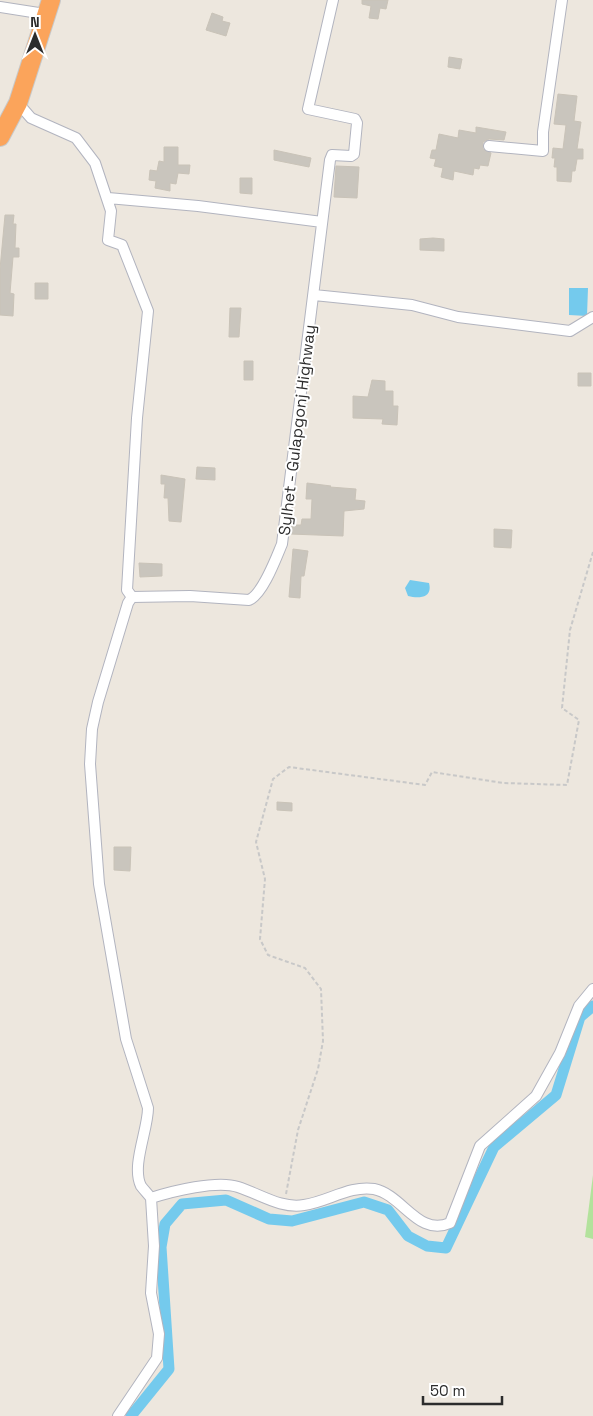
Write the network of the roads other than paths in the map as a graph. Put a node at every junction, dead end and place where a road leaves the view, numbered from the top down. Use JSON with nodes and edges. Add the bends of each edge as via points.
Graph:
{"nodes":[{"id":1,"x":333,"y":0,"type":"edge"},
{"id":2,"x":562,"y":0,"type":"edge"},
{"id":3,"x":0,"y":7,"type":"edge"},
{"id":4,"x":48,"y":7,"type":"edge"},
{"id":5,"x":18,"y":103,"type":"junction"},
{"id":6,"x":0,"y":137,"type":"edge"},
{"id":7,"x":488,"y":146,"type":"dead end"},
{"id":8,"x":108,"y":198,"type":"junction"},
{"id":9,"x":322,"y":222,"type":"junction"},
{"id":10,"x":314,"y":294,"type":"junction"},
{"id":11,"x":593,"y":317,"type":"edge"},
{"id":12,"x":132,"y":597,"type":"junction"},
{"id":13,"x":593,"y":990,"type":"edge"},
{"id":14,"x":151,"y":1198,"type":"junction"},
{"id":15,"x":118,"y":1416,"type":"edge"}],
"edges":[{"from":1,"to":9,"type":"street","name":"Sylhet - Gulapgonj Highway","via":[[308,109],[356,119],[357,123],[354,154],[332,155],[330,160]]},
{"from":2,"to":7,"type":"street","via":[[543,151]]},
{"from":3,"to":4,"type":"street"},
{"from":4,"to":5,"type":"highway"},
{"from":5,"to":6,"type":"highway"},
{"from":5,"to":8,"type":"street","via":[[30,118],[76,138],[95,163]]},
{"from":8,"to":9,"type":"street"},
{"from":8,"to":12,"type":"street","via":[[112,211],[108,240],[122,245],[148,312],[137,418],[127,590]]},
{"from":9,"to":10,"type":"street","name":"Sylhet - Gulapgonj Highway"},
{"from":10,"to":11,"type":"street","via":[[412,305],[458,317],[570,331]]},
{"from":10,"to":12,"type":"street","name":"Sylhet - Gulapgonj Highway","via":[[284,538],[265,581],[254,598],[249,600]]},
{"from":12,"to":14,"type":"street","via":[[98,702],[90,764],[99,884],[126,1039],[148,1108],[139,1175],[141,1185]]},
{"from":13,"to":14,"type":"street","via":[[579,1006],[560,1053],[536,1096],[480,1146],[450,1223],[440,1227],[418,1220],[393,1197],[374,1189],[348,1191],[303,1206],[284,1205],[236,1186],[205,1186]]},
{"from":14,"to":15,"type":"street","via":[[154,1246],[151,1293],[159,1334],[156,1358]]}]}
